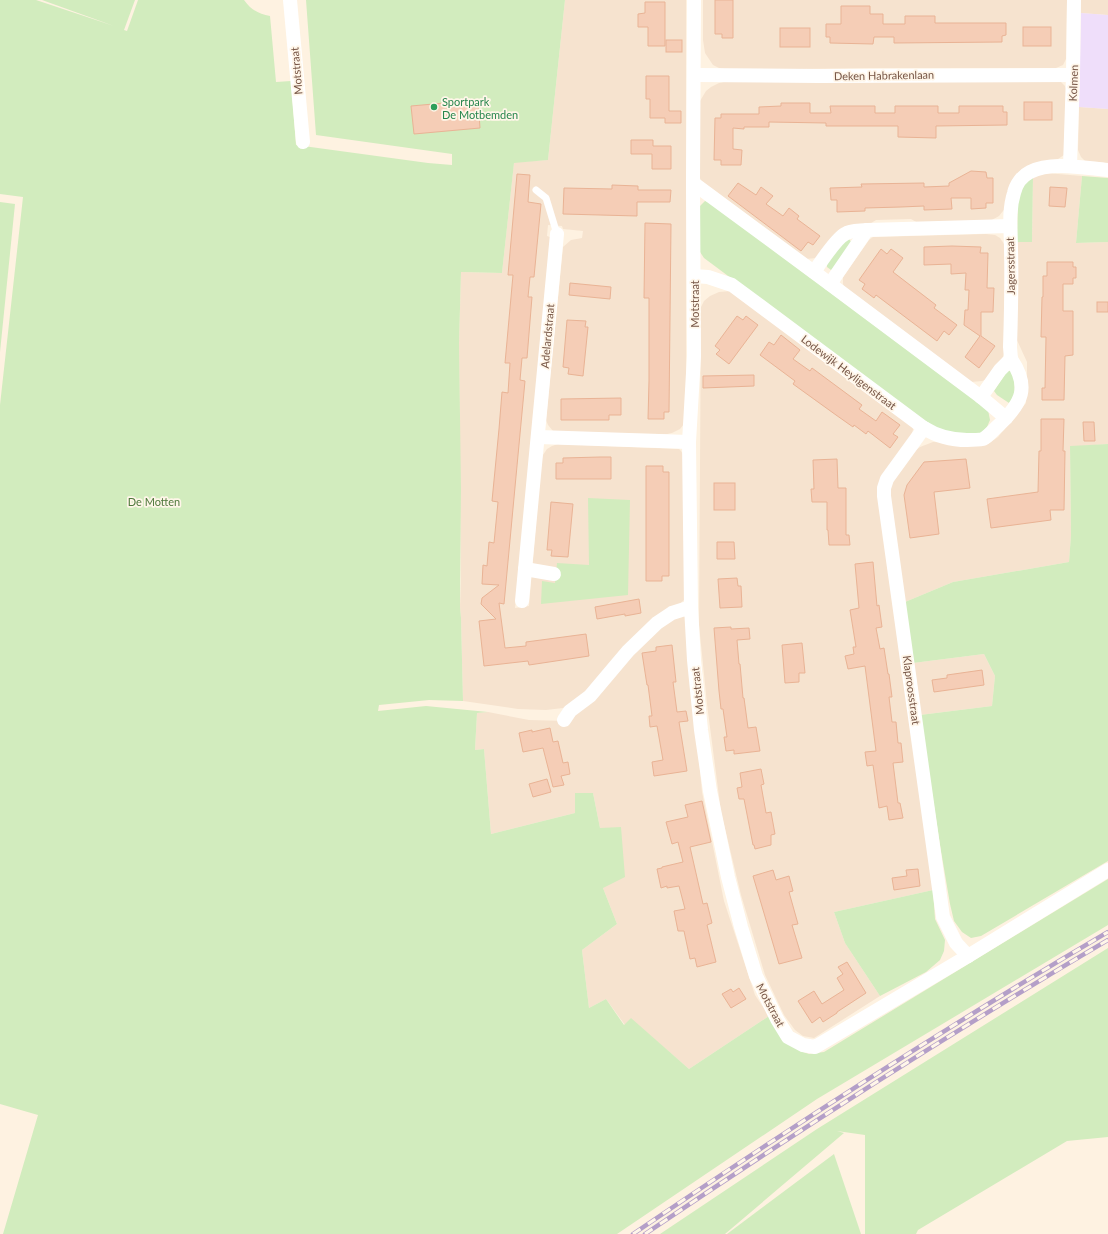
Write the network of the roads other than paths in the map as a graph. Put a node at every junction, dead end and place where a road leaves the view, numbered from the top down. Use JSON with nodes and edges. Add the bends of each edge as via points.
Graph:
{"nodes":[{"id":1,"x":290,"y":0,"type":"edge"},
{"id":2,"x":694,"y":0,"type":"edge"},
{"id":3,"x":1074,"y":0,"type":"edge"},
{"id":4,"x":694,"y":75,"type":"junction"},
{"id":5,"x":1073,"y":75,"type":"junction"},
{"id":6,"x":303,"y":142,"type":"dead end"},
{"id":7,"x":1070,"y":166,"type":"junction"},
{"id":8,"x":1108,"y":170,"type":"edge"},
{"id":9,"x":693,"y":183,"type":"junction"},
{"id":10,"x":536,"y":190,"type":"dead end"},
{"id":11,"x":1010,"y":226,"type":"junction"},
{"id":12,"x":867,"y":230,"type":"junction"},
{"id":13,"x":557,"y":234,"type":"joint"},
{"id":14,"x":814,"y":272,"type":"junction"},
{"id":15,"x":694,"y":276,"type":"junction"},
{"id":16,"x":830,"y":284,"type":"junction"},
{"id":17,"x":1011,"y":358,"type":"junction"},
{"id":18,"x":981,"y":397,"type":"junction"},
{"id":19,"x":1006,"y":418,"type":"junction"},
{"id":20,"x":924,"y":428,"type":"junction"},
{"id":21,"x":538,"y":438,"type":"junction"},
{"id":22,"x":689,"y":442,"type":"junction"},
{"id":23,"x":525,"y":569,"type":"junction"},
{"id":24,"x":554,"y":574,"type":"dead end"},
{"id":25,"x":522,"y":601,"type":"dead end"},
{"id":26,"x":691,"y":607,"type":"junction"},
{"id":27,"x":564,"y":720,"type":"dead end"},
{"id":28,"x":1108,"y":870,"type":"edge"},
{"id":29,"x":968,"y":956,"type":"junction"}],
"edges":[{"from":1,"to":6,"type":"street","name":"Motstraat"},
{"from":2,"to":4,"type":"street","name":"Motstraat"},
{"from":3,"to":5,"type":"street","name":"Kolmen"},
{"from":4,"to":5,"type":"street","name":"Deken Habrakenlaan"},
{"from":4,"to":9,"type":"street","name":"Motstraat"},
{"from":5,"to":7,"type":"street","name":"Kolmen"},
{"from":7,"to":8,"type":"street","name":"Jagersstraat"},
{"from":7,"to":11,"type":"street","name":"Jagersstraat","via":[[1040,168],[1025,175],[1014,192]]},
{"from":9,"to":14,"type":"street"},
{"from":9,"to":15,"type":"street","name":"Motstraat"},
{"from":10,"to":13,"type":"lane","via":[[546,198]]},
{"from":11,"to":12,"type":"street"},
{"from":11,"to":17,"type":"street","name":"Jagersstraat"},
{"from":12,"to":14,"type":"street","via":[[844,234]]},
{"from":12,"to":16,"type":"street"},
{"from":13,"to":21,"type":"street","name":"Adelardstraat"},
{"from":14,"to":16,"type":"street"},
{"from":15,"to":20,"type":"street","name":"Lodewijk Heyligenstraat","via":[[708,277],[732,285]]},
{"from":15,"to":22,"type":"street","name":"Motstraat","via":[[694,356]]},
{"from":16,"to":18,"type":"street"},
{"from":17,"to":18,"type":"street"},
{"from":17,"to":19,"type":"street","name":"Lodewijk Heyligenstraat","via":[[1020,373],[1022,390],[1016,406]]},
{"from":18,"to":19,"type":"street"},
{"from":19,"to":20,"type":"street","name":"Lodewijk Heyligenstraat","via":[[982,439],[953,440],[933,434]]},
{"from":20,"to":29,"type":"street","name":"Klaproosstraat","via":[[887,480],[884,496],[944,917],[956,944]]},
{"from":21,"to":22,"type":"street"},
{"from":21,"to":23,"type":"street","name":"Adelardstraat"},
{"from":22,"to":26,"type":"street","name":"Motstraat"},
{"from":23,"to":24,"type":"street"},
{"from":23,"to":25,"type":"street","name":"Adelardstraat"},
{"from":26,"to":27,"type":"street","via":[[672,613],[657,624],[628,651],[590,696],[570,711]]},
{"from":26,"to":29,"type":"street","name":"Motstraat","via":[[701,730],[710,791],[728,877],[756,976],[788,1037],[803,1045],[815,1047]]},
{"from":28,"to":29,"type":"street","name":"Motstraat"}]}
